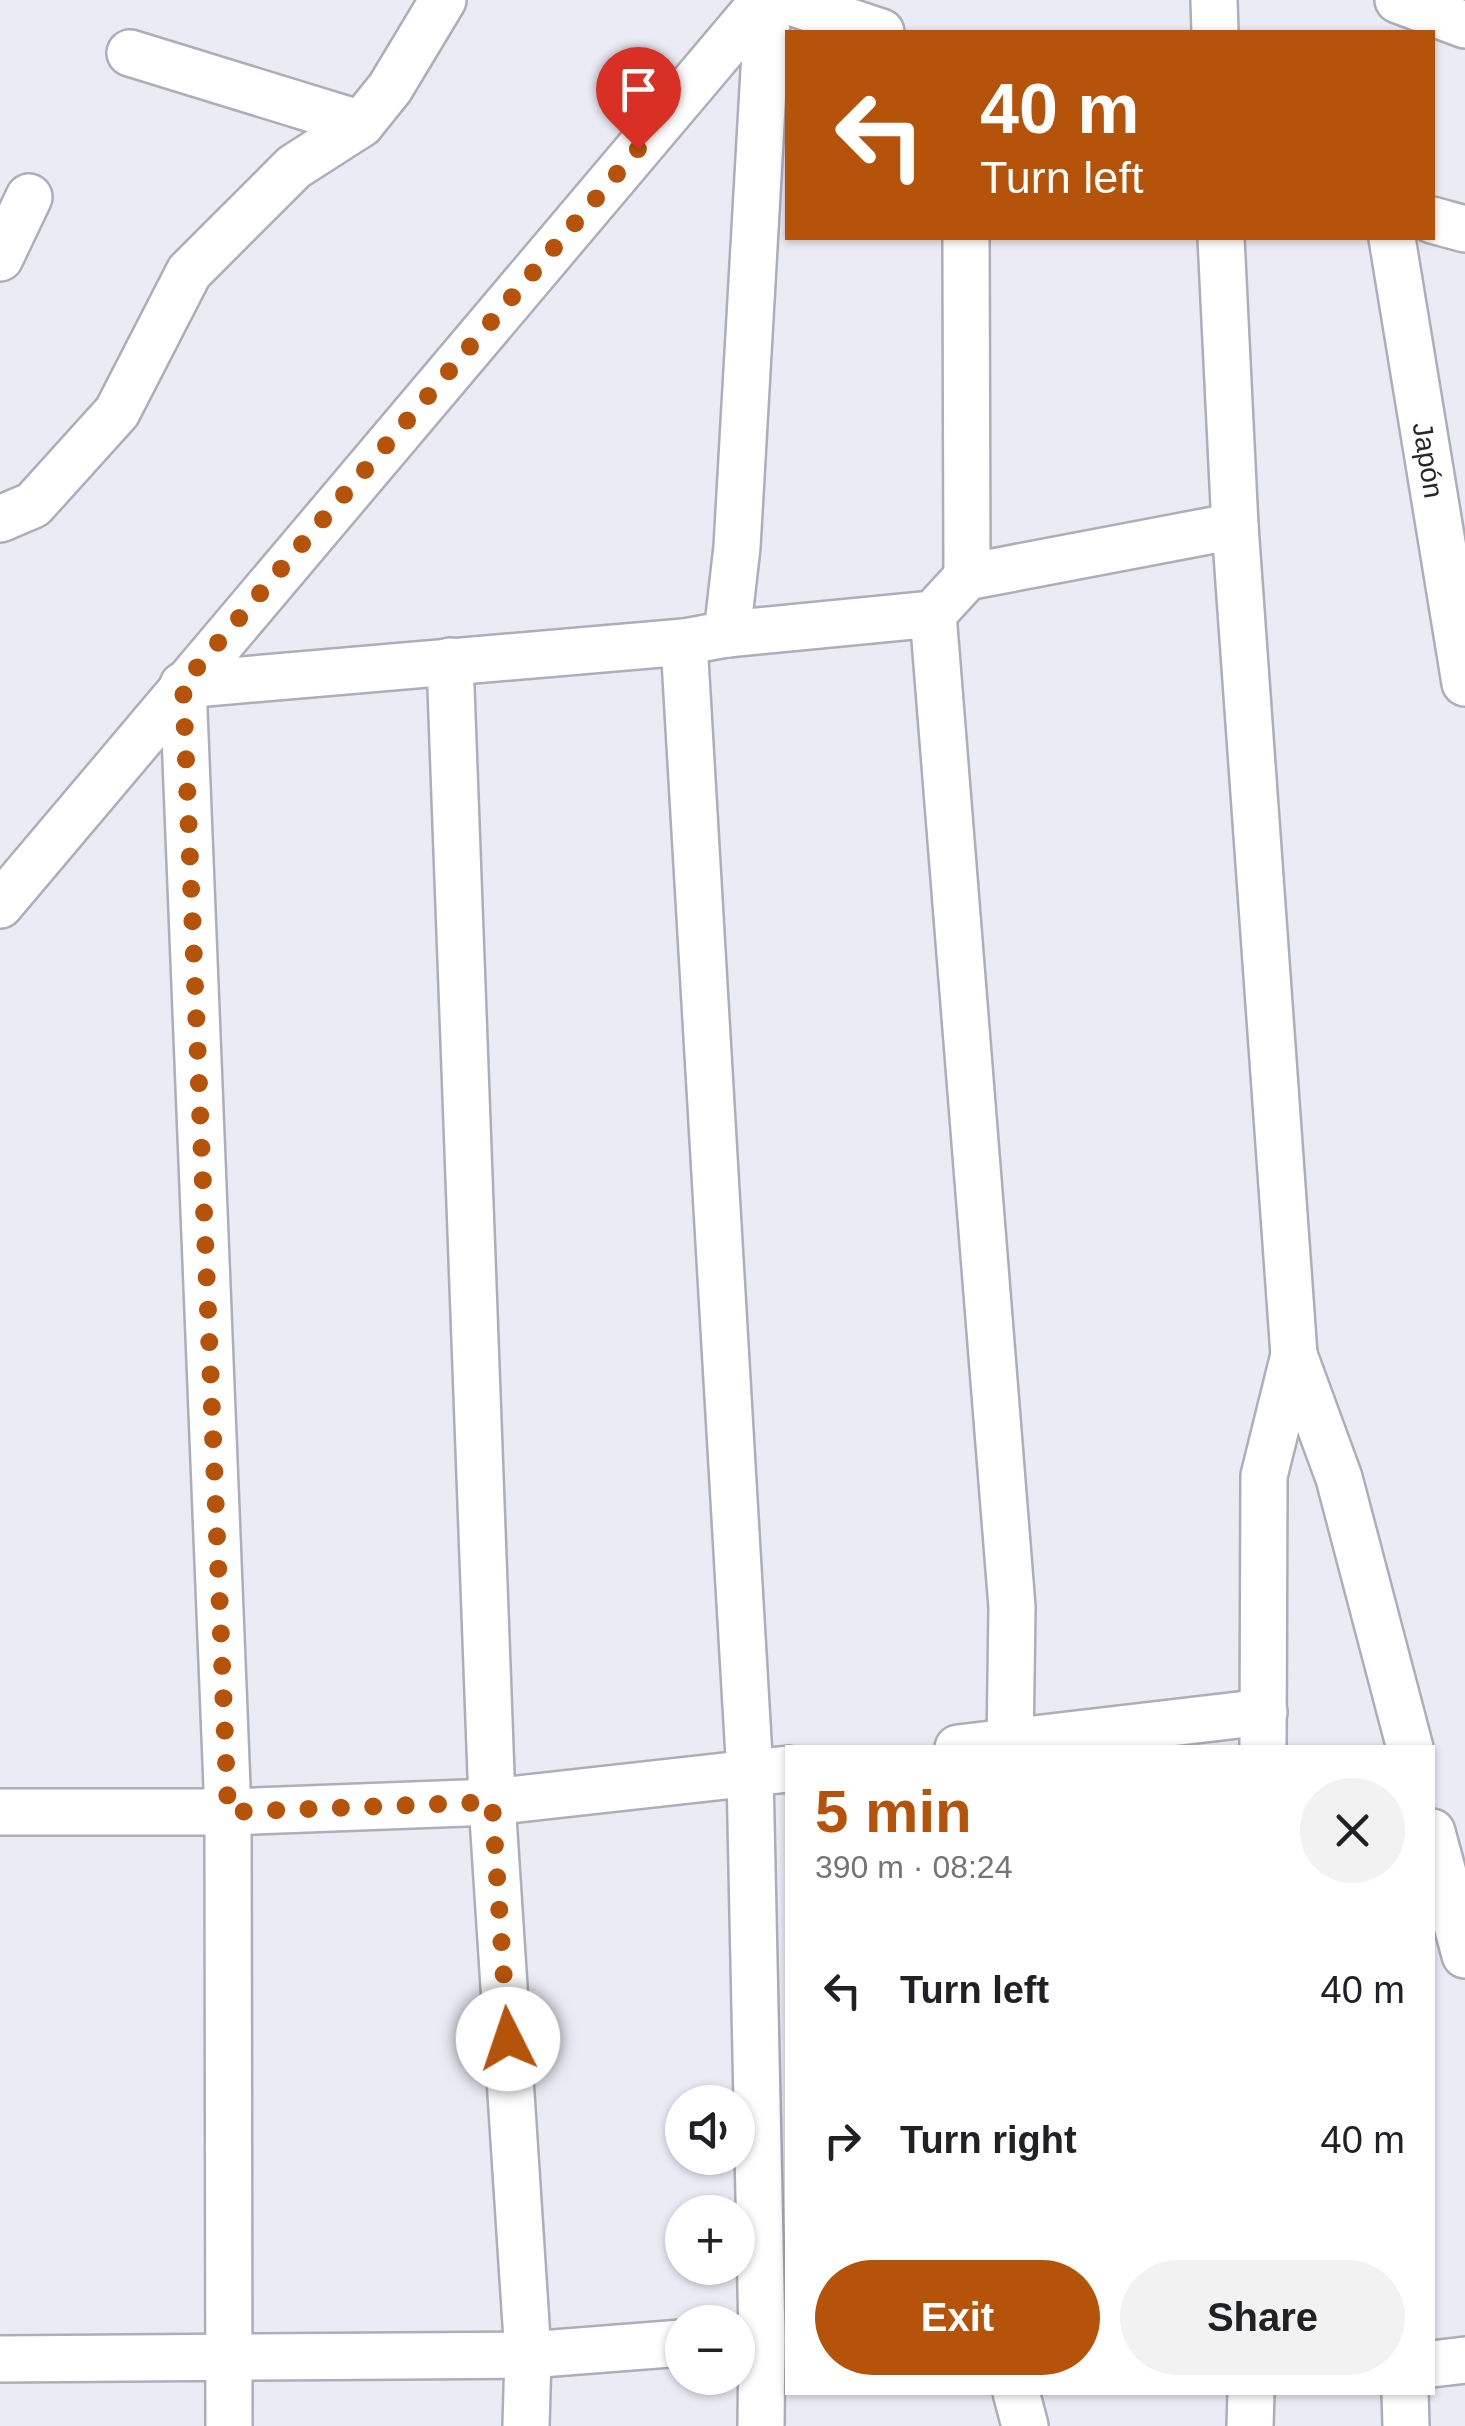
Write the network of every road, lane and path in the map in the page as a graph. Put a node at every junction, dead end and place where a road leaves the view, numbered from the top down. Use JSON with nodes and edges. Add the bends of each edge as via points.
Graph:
{"nodes":[{"id":1,"x":443,"y":0,"type":"edge"},
{"id":2,"x":766,"y":0,"type":"edge"},
{"id":3,"x":784,"y":0,"type":"edge"},
{"id":4,"x":1214,"y":0,"type":"edge"},
{"id":5,"x":1398,"y":0,"type":"edge"},
{"id":6,"x":1465,"y":25,"type":"edge"},
{"id":7,"x":874,"y":30,"type":"edge"},
{"id":8,"x":1214,"y":30,"type":"edge"},
{"id":9,"x":130,"y":53,"type":"dead end"},
{"id":10,"x":361,"y":124,"type":"junction"},
{"id":11,"x":29,"y":198,"type":"dead end"},
{"id":12,"x":1435,"y":221,"type":"edge"},
{"id":13,"x":1465,"y":230,"type":"edge"},
{"id":14,"x":966,"y":240,"type":"edge"},
{"id":15,"x":1220,"y":240,"type":"edge"},
{"id":16,"x":1392,"y":240,"type":"edge"},
{"id":17,"x":0,"y":258,"type":"edge"},
{"id":18,"x":0,"y":519,"type":"edge"},
{"id":19,"x":1235,"y":526,"type":"junction"},
{"id":20,"x":967,"y":577,"type":"junction"},
{"id":21,"x":933,"y":614,"type":"junction"},
{"id":22,"x":706,"y":638,"type":"junction"},
{"id":23,"x":450,"y":661,"type":"junction"},
{"id":24,"x":1465,"y":683,"type":"edge"},
{"id":25,"x":183,"y":684,"type":"junction"},
{"id":26,"x":0,"y":905,"type":"edge"},
{"id":27,"x":1294,"y":1355,"type":"junction"},
{"id":28,"x":1264,"y":1730,"type":"edge"},
{"id":29,"x":1010,"y":1744,"type":"edge"},
{"id":30,"x":1409,"y":1745,"type":"edge"},
{"id":31,"x":769,"y":1772,"type":"edge"},
{"id":32,"x":492,"y":1802,"type":"junction"},
{"id":33,"x":0,"y":1812,"type":"edge"},
{"id":34,"x":228,"y":1812,"type":"junction"},
{"id":35,"x":1435,"y":1843,"type":"edge"},
{"id":36,"x":1465,"y":1955,"type":"edge"},
{"id":37,"x":762,"y":2337,"type":"edge"},
{"id":38,"x":665,"y":2344,"type":"edge"},
{"id":39,"x":528,"y":2355,"type":"junction"},
{"id":40,"x":228,"y":2356,"type":"junction"},
{"id":41,"x":0,"y":2358,"type":"edge"},
{"id":42,"x":1465,"y":2360,"type":"edge"},
{"id":43,"x":1435,"y":2364,"type":"edge"},
{"id":44,"x":1017,"y":2395,"type":"edge"},
{"id":45,"x":1251,"y":2395,"type":"edge"},
{"id":46,"x":1406,"y":2395,"type":"edge"},
{"id":47,"x":230,"y":2426,"type":"edge"},
{"id":48,"x":526,"y":2426,"type":"edge"},
{"id":49,"x":761,"y":2426,"type":"edge"},
{"id":50,"x":1026,"y":2426,"type":"edge"},
{"id":51,"x":1250,"y":2426,"type":"edge"},
{"id":52,"x":1406,"y":2426,"type":"edge"}],
"edges":[{"from":1,"to":10,"type":"street"},
{"from":2,"to":22,"type":"street","via":[[737,546]]},
{"from":2,"to":25,"type":"street"},
{"from":3,"to":7,"type":"street"},
{"from":4,"to":8,"type":"street"},
{"from":5,"to":6,"type":"street"},
{"from":9,"to":10,"type":"street"},
{"from":10,"to":18,"type":"street","via":[[294,167],[189,272],[118,412],[33,505]]},
{"from":11,"to":17,"type":"street"},
{"from":12,"to":13,"type":"street"},
{"from":14,"to":20,"type":"street"},
{"from":15,"to":19,"type":"street"},
{"from":16,"to":24,"type":"street","name":"Japón"},
{"from":19,"to":20,"type":"street"},
{"from":19,"to":27,"type":"street"},
{"from":20,"to":21,"type":"street"},
{"from":21,"to":22,"type":"street"},
{"from":21,"to":29,"type":"street","via":[[1012,1607]]},
{"from":22,"to":23,"type":"street"},
{"from":22,"to":31,"type":"street"},
{"from":23,"to":25,"type":"street"},
{"from":23,"to":32,"type":"street"},
{"from":25,"to":26,"type":"street"},
{"from":25,"to":34,"type":"street"},
{"from":27,"to":28,"type":"street","via":[[1264,1476]]},
{"from":27,"to":30,"type":"street","via":[[1339,1478]]},
{"from":28,"to":29,"type":"street"},
{"from":31,"to":32,"type":"street"},
{"from":31,"to":37,"type":"street"},
{"from":32,"to":34,"type":"street"},
{"from":32,"to":39,"type":"street"},
{"from":33,"to":34,"type":"street"},
{"from":34,"to":40,"type":"street"},
{"from":35,"to":36,"type":"street"},
{"from":37,"to":49,"type":"street"},
{"from":38,"to":39,"type":"street"},
{"from":39,"to":40,"type":"street"},
{"from":39,"to":48,"type":"street"},
{"from":40,"to":41,"type":"street"},
{"from":40,"to":47,"type":"street"},
{"from":42,"to":43,"type":"street"},
{"from":44,"to":50,"type":"street"},
{"from":45,"to":51,"type":"street"},
{"from":46,"to":52,"type":"street"}]}
